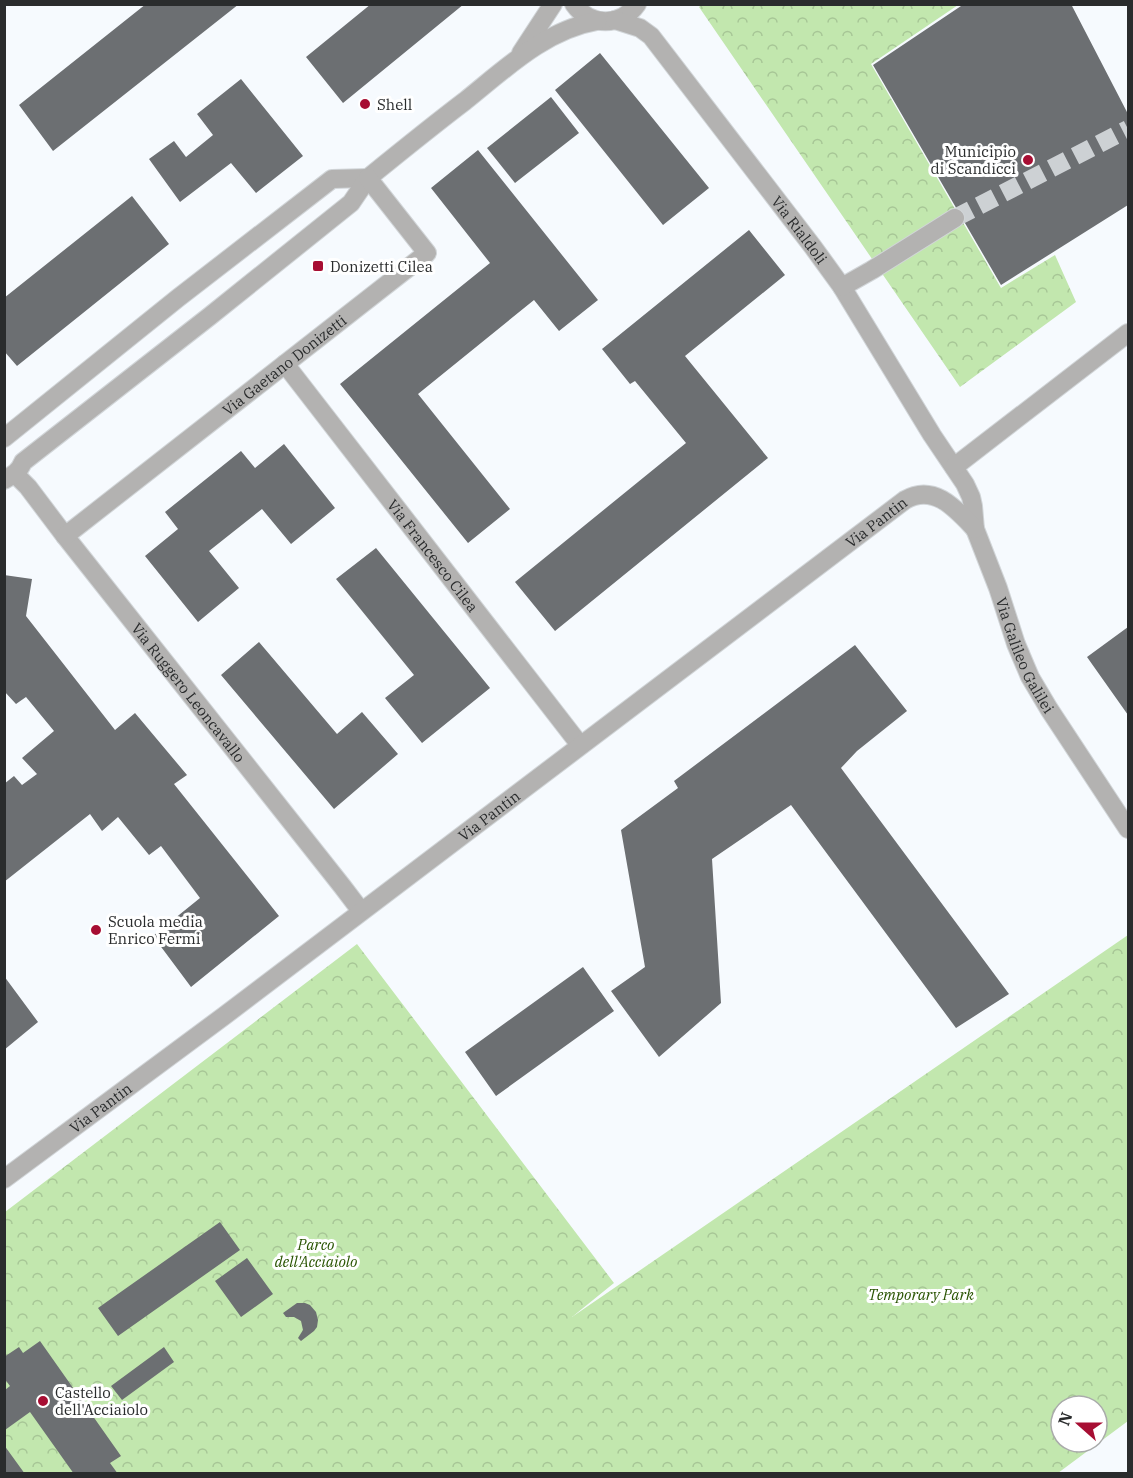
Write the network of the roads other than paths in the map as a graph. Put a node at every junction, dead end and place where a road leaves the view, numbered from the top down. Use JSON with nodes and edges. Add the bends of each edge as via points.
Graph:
{"nodes":[{"id":1,"x":554,"y":4,"type":"edge"},
{"id":2,"x":574,"y":4,"type":"edge"},
{"id":3,"x":637,"y":4,"type":"edge"},
{"id":4,"x":615,"y":20,"type":"junction"},
{"id":5,"x":597,"y":21,"type":"junction"},
{"id":6,"x":518,"y":58,"type":"junction"},
{"id":7,"x":368,"y":178,"type":"junction"},
{"id":8,"x":955,"y":218,"type":"tunnel mouth"},
{"id":9,"x":842,"y":287,"type":"junction"},
{"id":10,"x":1128,"y":333,"type":"edge"},
{"id":11,"x":285,"y":364,"type":"junction"},
{"id":12,"x":4,"y":438,"type":"edge"},
{"id":13,"x":954,"y":467,"type":"junction"},
{"id":14,"x":14,"y":472,"type":"edge"},
{"id":15,"x":975,"y":529,"type":"junction"},
{"id":16,"x":65,"y":536,"type":"junction"},
{"id":17,"x":580,"y":745,"type":"junction"},
{"id":18,"x":1128,"y":829,"type":"edge"},
{"id":19,"x":361,"y":911,"type":"junction"},
{"id":20,"x":4,"y":1179,"type":"edge"}],
"edges":[{"from":1,"to":6,"type":"street"},
{"from":2,"to":5,"type":"street"},
{"from":3,"to":4,"type":"street","via":[[629,14]]},
{"from":4,"to":5,"type":"street","name":"Via Rialdoli"},
{"from":4,"to":9,"type":"street","name":"Via Rialdoli","via":[[651,36]]},
{"from":5,"to":6,"type":"street","via":[[560,32]]},
{"from":6,"to":7,"type":"street"},
{"from":7,"to":11,"type":"street","name":"Via Gaetano Donizetti","via":[[427,253]]},
{"from":7,"to":12,"type":"street","via":[[332,179]]},
{"from":7,"to":14,"type":"street","via":[[351,203]]},
{"from":8,"to":9,"type":"street"},
{"from":9,"to":13,"type":"street","name":"Via Rialdoli"},
{"from":10,"to":13,"type":"street"},
{"from":11,"to":16,"type":"street","name":"Via Gaetano Donizetti"},
{"from":11,"to":17,"type":"street","name":"Via Francesco Cilea"},
{"from":12,"to":14,"type":"street","via":[[22,453]]},
{"from":13,"to":15,"type":"street","name":"Via Galileo Galilei","via":[[971,497]]},
{"from":14,"to":16,"type":"street","name":"Via Ruggero Leoncavallo"},
{"from":15,"to":17,"type":"street","name":"Via Pantin","via":[[947,502],[925,494],[910,497]]},
{"from":15,"to":18,"type":"street","name":"Via Galileo Galilei","via":[[1030,676]]},
{"from":16,"to":19,"type":"street","name":"Via Ruggero Leoncavallo"},
{"from":17,"to":19,"type":"street","name":"Via Pantin"},
{"from":19,"to":20,"type":"street","name":"Via Pantin"}]}
